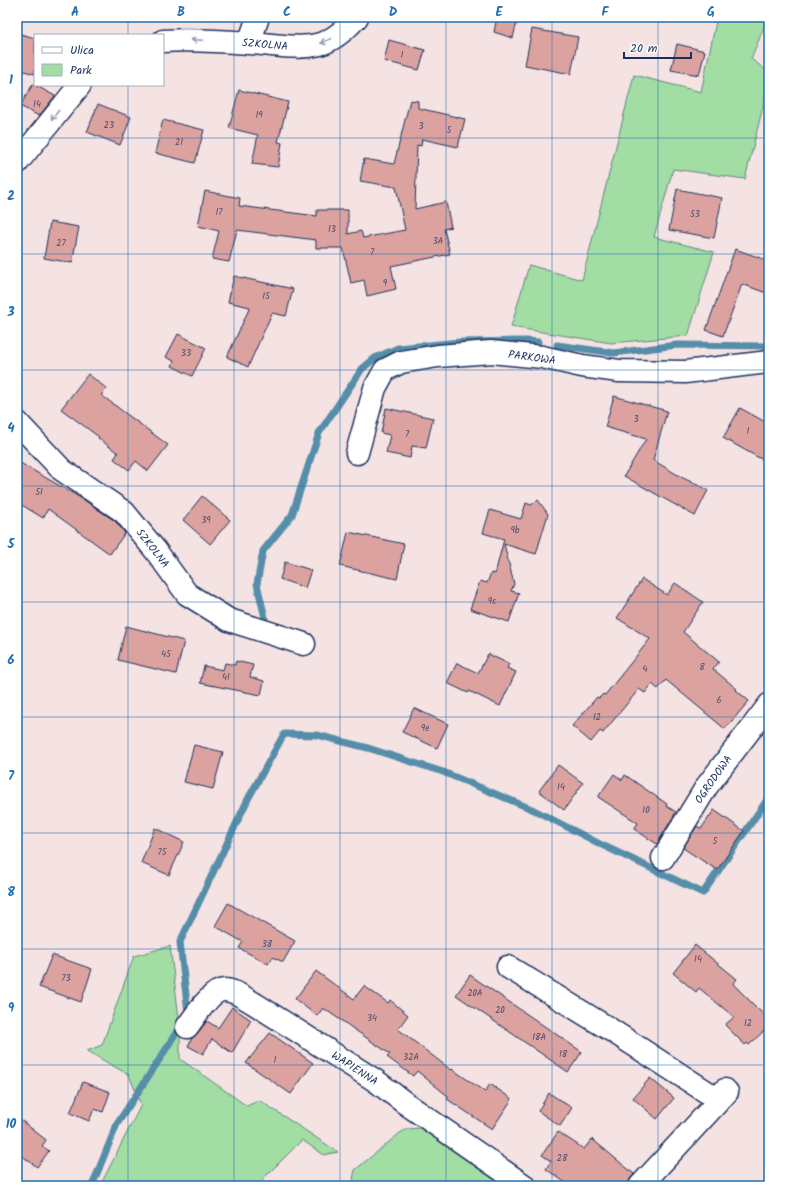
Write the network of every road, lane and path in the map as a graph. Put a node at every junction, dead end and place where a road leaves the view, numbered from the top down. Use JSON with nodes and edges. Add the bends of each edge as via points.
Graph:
{"nodes":[{"id":1,"x":258,"y":17,"type":"edge"},
{"id":2,"x":357,"y":17,"type":"edge"},
{"id":3,"x":164,"y":41,"type":"edge"},
{"id":4,"x":249,"y":43,"type":"junction"},
{"id":5,"x":79,"y":86,"type":"edge"},
{"id":6,"x":17,"y":163,"type":"edge"},
{"id":7,"x":769,"y":362,"type":"edge"},
{"id":8,"x":17,"y":422,"type":"edge"},
{"id":9,"x":356,"y":453,"type":"dead end"},
{"id":10,"x":304,"y":644,"type":"dead end"},
{"id":11,"x":769,"y":705,"type":"edge"},
{"id":12,"x":663,"y":858,"type":"dead end"},
{"id":13,"x":508,"y":968,"type":"dead end"},
{"id":14,"x":187,"y":1028,"type":"dead end"},
{"id":15,"x":704,"y":1076,"type":"dead end"},
{"id":16,"x":719,"y":1100,"type":"junction"},
{"id":17,"x":525,"y":1186,"type":"edge"},
{"id":18,"x":640,"y":1186,"type":"edge"}],
"edges":[{"from":1,"to":4,"type":"street"},
{"from":2,"to":4,"type":"street","name":"SZKOLNA","one_way":true,"via":[[334,38],[320,44],[291,47]]},
{"from":4,"to":3,"type":"street","name":"SZKOLNA","one_way":true},
{"from":5,"to":6,"type":"street","one_way":true},
{"from":7,"to":9,"type":"street","name":"PARKOWA","via":[[678,372],[619,372],[542,357],[492,352],[401,362],[385,370],[375,388]]},
{"from":8,"to":10,"type":"street","name":"SZKOLNA","via":[[62,470],[124,512],[187,594],[229,620]]},
{"from":11,"to":12,"type":"street","name":"OGRODOWA","via":[[707,786]]},
{"from":13,"to":16,"type":"street"},
{"from":14,"to":17,"type":"street","name":"WAPIENNA","via":[[218,991],[235,993],[376,1081]]},
{"from":15,"to":16,"type":"street","via":[[727,1092]]},
{"from":16,"to":18,"type":"street"}]}
